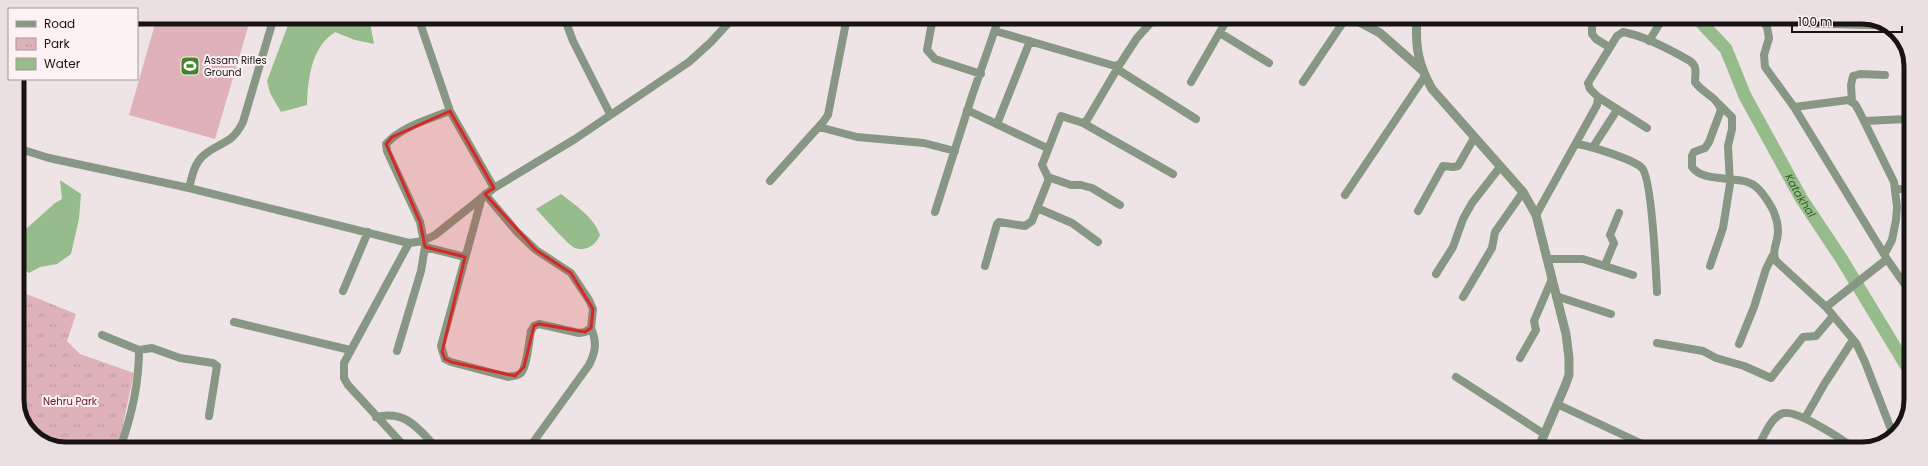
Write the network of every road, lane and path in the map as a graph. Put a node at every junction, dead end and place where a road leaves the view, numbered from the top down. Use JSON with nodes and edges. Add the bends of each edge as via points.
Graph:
{"nodes":[{"id":1,"x":272,"y":24,"type":"edge"},
{"id":2,"x":420,"y":24,"type":"edge"},
{"id":3,"x":567,"y":24,"type":"edge"},
{"id":4,"x":728,"y":24,"type":"edge"},
{"id":5,"x":847,"y":24,"type":"edge"},
{"id":6,"x":932,"y":24,"type":"edge"},
{"id":7,"x":997,"y":24,"type":"edge"},
{"id":8,"x":1150,"y":24,"type":"edge"},
{"id":9,"x":1225,"y":24,"type":"edge"},
{"id":10,"x":1346,"y":24,"type":"edge"},
{"id":11,"x":1363,"y":24,"type":"edge"},
{"id":12,"x":1417,"y":24,"type":"edge"},
{"id":13,"x":1592,"y":24,"type":"edge"},
{"id":14,"x":1659,"y":24,"type":"edge"},
{"id":15,"x":1765,"y":24,"type":"edge"},
{"id":16,"x":1813,"y":24,"type":"edge"},
{"id":17,"x":1868,"y":25,"type":"edge"},
{"id":18,"x":994,"y":31,"type":"junction"},
{"id":19,"x":1220,"y":33,"type":"junction"},
{"id":20,"x":1030,"y":41,"type":"junction"},
{"id":21,"x":1649,"y":41,"type":"junction"},
{"id":22,"x":1609,"y":47,"type":"junction"},
{"id":23,"x":1269,"y":63,"type":"dead end"},
{"id":24,"x":1119,"y":66,"type":"junction"},
{"id":25,"x":1423,"y":73,"type":"junction"},
{"id":26,"x":981,"y":74,"type":"junction"},
{"id":27,"x":1885,"y":75,"type":"dead end"},
{"id":28,"x":1191,"y":82,"type":"dead end"},
{"id":29,"x":1303,"y":82,"type":"dead end"},
{"id":30,"x":1598,"y":97,"type":"junction"},
{"id":31,"x":1852,"y":102,"type":"junction"},
{"id":32,"x":1720,"y":104,"type":"junction"},
{"id":33,"x":1794,"y":107,"type":"junction"},
{"id":34,"x":967,"y":110,"type":"junction"},
{"id":35,"x":1617,"y":110,"type":"junction"},
{"id":36,"x":450,"y":111,"type":"junction"},
{"id":37,"x":610,"y":114,"type":"junction"},
{"id":38,"x":1196,"y":119,"type":"dead end"},
{"id":39,"x":1904,"y":119,"type":"edge"},
{"id":40,"x":1865,"y":121,"type":"junction"},
{"id":41,"x":1082,"y":123,"type":"junction"},
{"id":42,"x":997,"y":124,"type":"junction"},
{"id":43,"x":819,"y":127,"type":"junction"},
{"id":44,"x":1647,"y":128,"type":"dead end"},
{"id":45,"x":1474,"y":138,"type":"junction"},
{"id":46,"x":1577,"y":144,"type":"junction"},
{"id":47,"x":1049,"y":147,"type":"junction"},
{"id":48,"x":1593,"y":147,"type":"junction"},
{"id":49,"x":24,"y":150,"type":"edge"},
{"id":50,"x":955,"y":151,"type":"junction"},
{"id":51,"x":1500,"y":167,"type":"junction"},
{"id":52,"x":1173,"y":174,"type":"dead end"},
{"id":53,"x":1048,"y":177,"type":"junction"},
{"id":54,"x":1730,"y":179,"type":"junction"},
{"id":55,"x":770,"y":181,"type":"dead end"},
{"id":56,"x":189,"y":188,"type":"junction"},
{"id":57,"x":494,"y":188,"type":"junction"},
{"id":58,"x":1896,"y":189,"type":"junction"},
{"id":59,"x":1904,"y":189,"type":"edge"},
{"id":60,"x":1523,"y":192,"type":"junction"},
{"id":61,"x":483,"y":195,"type":"junction"},
{"id":62,"x":1346,"y":195,"type":"dead end"},
{"id":63,"x":1120,"y":206,"type":"dead end"},
{"id":64,"x":1037,"y":208,"type":"junction"},
{"id":65,"x":935,"y":212,"type":"dead end"},
{"id":66,"x":1418,"y":212,"type":"dead end"},
{"id":67,"x":1619,"y":213,"type":"dead end"},
{"id":68,"x":1536,"y":215,"type":"junction"},
{"id":69,"x":368,"y":232,"type":"junction"},
{"id":70,"x":1098,"y":242,"type":"dead end"},
{"id":71,"x":408,"y":243,"type":"junction"},
{"id":72,"x":424,"y":244,"type":"junction"},
{"id":73,"x":1773,"y":255,"type":"junction"},
{"id":74,"x":1886,"y":256,"type":"junction"},
{"id":75,"x":465,"y":257,"type":"junction"},
{"id":76,"x":1546,"y":259,"type":"junction"},
{"id":77,"x":1605,"y":265,"type":"junction"},
{"id":78,"x":985,"y":266,"type":"dead end"},
{"id":79,"x":1710,"y":266,"type":"dead end"},
{"id":80,"x":1436,"y":274,"type":"dead end"},
{"id":81,"x":1633,"y":276,"type":"dead end"},
{"id":82,"x":1552,"y":278,"type":"junction"},
{"id":83,"x":1904,"y":282,"type":"edge"},
{"id":84,"x":343,"y":292,"type":"dead end"},
{"id":85,"x":1657,"y":292,"type":"dead end"},
{"id":86,"x":1556,"y":296,"type":"junction"},
{"id":87,"x":1463,"y":297,"type":"dead end"},
{"id":88,"x":1826,"y":307,"type":"junction"},
{"id":89,"x":1611,"y":314,"type":"dead end"},
{"id":90,"x":1833,"y":316,"type":"junction"},
{"id":91,"x":234,"y":322,"type":"dead end"},
{"id":92,"x":591,"y":328,"type":"junction"},
{"id":93,"x":102,"y":335,"type":"dead end"},
{"id":94,"x":1853,"y":340,"type":"junction"},
{"id":95,"x":1657,"y":343,"type":"dead end"},
{"id":96,"x":1739,"y":344,"type":"dead end"},
{"id":97,"x":139,"y":350,"type":"junction"},
{"id":98,"x":350,"y":350,"type":"junction"},
{"id":99,"x":397,"y":352,"type":"dead end"},
{"id":100,"x":1520,"y":358,"type":"dead end"},
{"id":101,"x":1456,"y":377,"type":"dead end"},
{"id":102,"x":1557,"y":404,"type":"junction"},
{"id":103,"x":209,"y":416,"type":"dead end"},
{"id":104,"x":376,"y":417,"type":"junction"},
{"id":105,"x":1805,"y":418,"type":"junction"},
{"id":106,"x":1891,"y":430,"type":"edge"},
{"id":107,"x":1544,"y":434,"type":"junction"},
{"id":108,"x":122,"y":442,"type":"edge"},
{"id":109,"x":400,"y":442,"type":"edge"},
{"id":110,"x":431,"y":442,"type":"edge"},
{"id":111,"x":532,"y":442,"type":"edge"},
{"id":112,"x":1541,"y":442,"type":"edge"},
{"id":113,"x":1638,"y":442,"type":"edge"},
{"id":114,"x":1761,"y":442,"type":"edge"},
{"id":115,"x":1844,"y":442,"type":"edge"}],
"edges":[{"from":1,"to":56,"type":"street","via":[[243,122],[237,134],[229,142],[202,156]]},
{"from":2,"to":36,"type":"street"},
{"from":3,"to":37,"type":"street"},
{"from":4,"to":37,"type":"street","via":[[689,62]]},
{"from":5,"to":43,"type":"street","via":[[830,107]]},
{"from":6,"to":26,"type":"street","via":[[927,50],[930,55],[935,59]]},
{"from":7,"to":18,"type":"street"},
{"from":8,"to":24,"type":"street"},
{"from":9,"to":19,"type":"street"},
{"from":10,"to":29,"type":"street"},
{"from":11,"to":25,"type":"street","via":[[1380,33]]},
{"from":12,"to":25,"type":"street","via":[[1418,54]]},
{"from":13,"to":22,"type":"street","via":[[1592,34]]},
{"from":14,"to":21,"type":"street"},
{"from":15,"to":33,"type":"street","via":[[1769,38],[1765,67]]},
{"from":16,"to":17,"type":"street"},
{"from":18,"to":20,"type":"street"},
{"from":18,"to":26,"type":"street"},
{"from":19,"to":23,"type":"street"},
{"from":19,"to":28,"type":"street"},
{"from":20,"to":24,"type":"street"},
{"from":20,"to":42,"type":"street"},
{"from":21,"to":22,"type":"street","via":[[1623,32]]},
{"from":21,"to":32,"type":"street","via":[[1695,65],[1695,82],[1698,88]]},
{"from":22,"to":30,"type":"street","via":[[1588,82],[1590,89]]},
{"from":24,"to":38,"type":"street"},
{"from":24,"to":41,"type":"street"},
{"from":25,"to":45,"type":"street","via":[[1432,89]]},
{"from":25,"to":62,"type":"street"},
{"from":26,"to":34,"type":"street"},
{"from":27,"to":31,"type":"street","via":[[1854,76],[1851,85]]},
{"from":30,"to":35,"type":"street"},
{"from":30,"to":46,"type":"street","via":[[1597,105]]},
{"from":31,"to":33,"type":"street","via":[[1842,100]]},
{"from":31,"to":40,"type":"street"},
{"from":32,"to":54,"type":"street","via":[[1732,117],[1728,146]]},
{"from":32,"to":54,"type":"street","via":[[1721,110],[1709,142],[1705,148],[1694,152],[1691,162],[1692,167],[1698,172]]},
{"from":33,"to":74,"type":"street"},
{"from":34,"to":42,"type":"street"},
{"from":34,"to":50,"type":"street"},
{"from":35,"to":44,"type":"street"},
{"from":35,"to":48,"type":"street"},
{"from":36,"to":57,"type":"street"},
{"from":36,"to":72,"type":"street","via":[[419,123],[392,137],[386,144],[387,152],[420,222]]},
{"from":37,"to":57,"type":"street","via":[[575,139]]},
{"from":39,"to":40,"type":"street"},
{"from":40,"to":58,"type":"street"},
{"from":41,"to":47,"type":"street","via":[[1061,116]]},
{"from":41,"to":52,"type":"street"},
{"from":42,"to":47,"type":"street","via":[[1044,148]]},
{"from":43,"to":50,"type":"street","via":[[857,137],[924,143]]},
{"from":43,"to":55,"type":"street"},
{"from":45,"to":51,"type":"street"},
{"from":45,"to":66,"type":"street","via":[[1458,166],[1443,166]]},
{"from":46,"to":48,"type":"street"},
{"from":46,"to":68,"type":"street"},
{"from":47,"to":53,"type":"street","via":[[1042,165]]},
{"from":48,"to":85,"type":"street","via":[[1638,165],[1645,172],[1655,247]]},
{"from":49,"to":56,"type":"street","via":[[49,158]]},
{"from":50,"to":65,"type":"street"},
{"from":51,"to":60,"type":"street"},
{"from":51,"to":80,"type":"street","via":[[1472,203],[1453,247]]},
{"from":53,"to":63,"type":"street","via":[[1072,186],[1092,188]]},
{"from":53,"to":64,"type":"street"},
{"from":54,"to":73,"type":"street","via":[[1754,185],[1772,208],[1778,232]]},
{"from":54,"to":79,"type":"street","via":[[1723,228]]},
{"from":56,"to":69,"type":"street"},
{"from":57,"to":61,"type":"street"},
{"from":58,"to":59,"type":"street"},
{"from":58,"to":74,"type":"street","via":[[1894,235]]},
{"from":60,"to":68,"type":"street"},
{"from":60,"to":87,"type":"street","via":[[1495,232],[1492,248]]},
{"from":61,"to":72,"type":"street"},
{"from":61,"to":75,"type":"street"},
{"from":61,"to":92,"type":"street","via":[[536,250],[571,273],[593,309]]},
{"from":64,"to":70,"type":"street","via":[[1072,223]]},
{"from":64,"to":78,"type":"street","via":[[1032,221],[1025,226],[999,222],[997,224]]},
{"from":67,"to":77,"type":"street","via":[[1610,235],[1614,243]]},
{"from":68,"to":76,"type":"street"},
{"from":69,"to":71,"type":"street"},
{"from":69,"to":84,"type":"street"},
{"from":71,"to":72,"type":"street"},
{"from":71,"to":98,"type":"street"},
{"from":72,"to":75,"type":"street"},
{"from":72,"to":99,"type":"street","via":[[421,271]]},
{"from":73,"to":88,"type":"street","via":[[1785,271]]},
{"from":73,"to":96,"type":"street"},
{"from":74,"to":83,"type":"street"},
{"from":74,"to":88,"type":"street","via":[[1870,273]]},
{"from":75,"to":92,"type":"street","via":[[442,346],[444,359],[508,377],[515,376],[521,373],[524,367],[534,326],[547,325],[579,333]]},
{"from":76,"to":77,"type":"street","via":[[1573,258]]},
{"from":76,"to":82,"type":"street"},
{"from":77,"to":81,"type":"street"},
{"from":82,"to":86,"type":"street"},
{"from":82,"to":100,"type":"street","via":[[1534,321],[1536,330]]},
{"from":86,"to":89,"type":"street"},
{"from":86,"to":102,"type":"street","via":[[1569,358],[1569,375]]},
{"from":88,"to":90,"type":"street"},
{"from":90,"to":94,"type":"street"},
{"from":90,"to":95,"type":"street","via":[[1816,336],[1803,337],[1771,378],[1703,351]]},
{"from":91,"to":98,"type":"street"},
{"from":92,"to":111,"type":"street","via":[[596,344],[595,352]]},
{"from":93,"to":97,"type":"street"},
{"from":94,"to":105,"type":"street"},
{"from":94,"to":106,"type":"street","via":[[1865,362]]},
{"from":97,"to":103,"type":"street","via":[[152,348],[180,358],[213,363],[217,366]]},
{"from":97,"to":108,"type":"street","via":[[128,426]]},
{"from":98,"to":104,"type":"street","via":[[344,363],[344,378]]},
{"from":101,"to":107,"type":"street"},
{"from":102,"to":107,"type":"street"},
{"from":102,"to":113,"type":"street"},
{"from":104,"to":109,"type":"street"},
{"from":104,"to":110,"type":"street","via":[[388,414],[402,417]]},
{"from":105,"to":114,"type":"street","via":[[1788,412],[1777,416]]},
{"from":105,"to":115,"type":"street"},
{"from":107,"to":112,"type":"street"}]}
